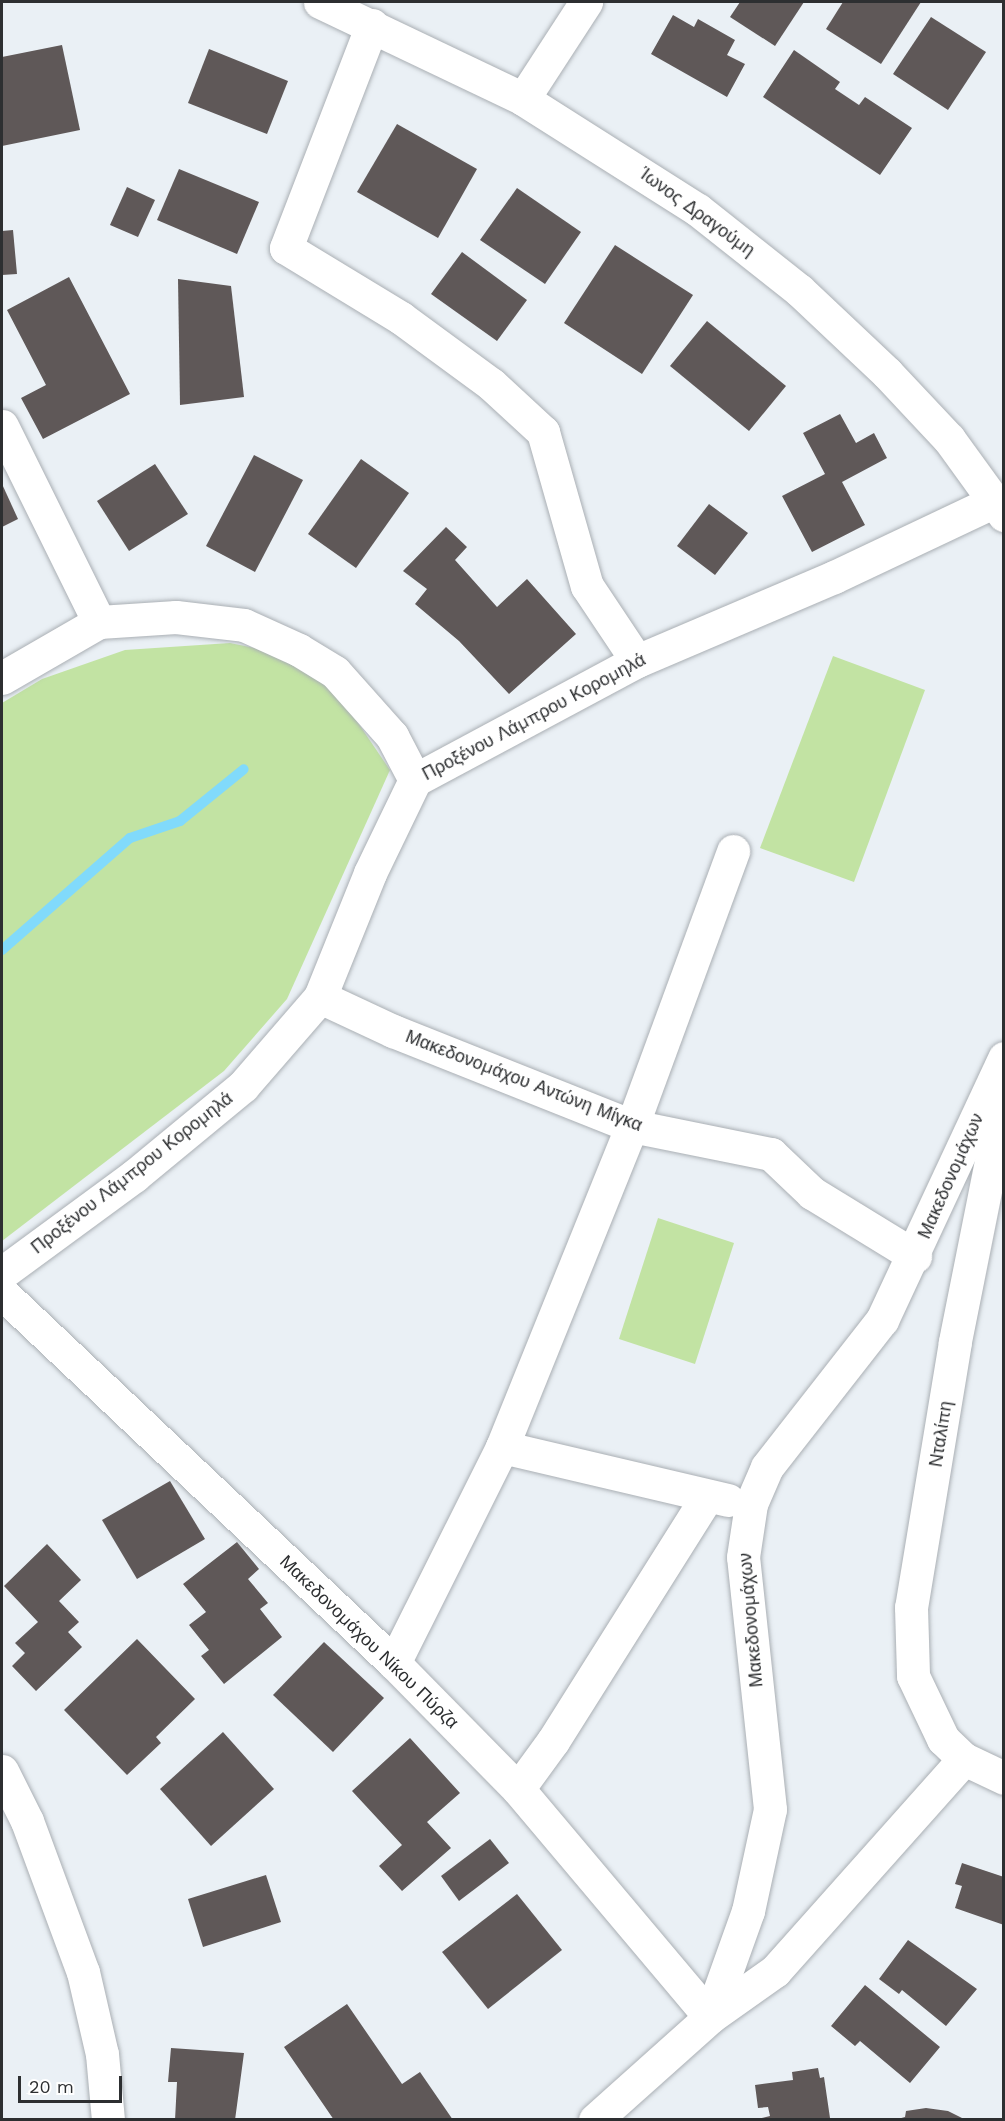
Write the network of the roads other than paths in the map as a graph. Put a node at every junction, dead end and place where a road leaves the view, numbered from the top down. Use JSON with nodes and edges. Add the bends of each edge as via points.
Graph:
{"nodes":[{"id":1,"x":320,"y":2,"type":"edge"},
{"id":2,"x":586,"y":2,"type":"edge"},
{"id":3,"x":372,"y":25,"type":"junction"},
{"id":4,"x":523,"y":99,"type":"junction"},
{"id":5,"x":2,"y":426,"type":"edge"},
{"id":6,"x":998,"y":509,"type":"edge"},
{"id":7,"x":99,"y":622,"type":"junction"},
{"id":8,"x":637,"y":661,"type":"junction"},
{"id":9,"x":2,"y":678,"type":"edge"},
{"id":10,"x":415,"y":780,"type":"junction"},
{"id":11,"x":733,"y":851,"type":"dead end"},
{"id":12,"x":320,"y":997,"type":"junction"},
{"id":13,"x":1004,"y":1058,"type":"edge"},
{"id":14,"x":1004,"y":1096,"type":"edge"},
{"id":15,"x":632,"y":1126,"type":"junction"},
{"id":16,"x":915,"y":1256,"type":"junction"},
{"id":17,"x":2,"y":1274,"type":"edge"},
{"id":18,"x":2,"y":1293,"type":"edge"},
{"id":19,"x":502,"y":1447,"type":"junction"},
{"id":20,"x":707,"y":1496,"type":"junction"},
{"id":21,"x":751,"y":1504,"type":"junction"},
{"id":22,"x":394,"y":1663,"type":"junction"},
{"id":23,"x":964,"y":1758,"type":"junction"},
{"id":24,"x":2,"y":1771,"type":"edge"},
{"id":25,"x":1004,"y":1778,"type":"edge"},
{"id":26,"x":518,"y":1789,"type":"junction"},
{"id":27,"x":710,"y":2017,"type":"junction"},
{"id":28,"x":108,"y":2120,"type":"edge"},
{"id":29,"x":595,"y":2120,"type":"edge"}],
"edges":[{"from":1,"to":3,"type":"street","name":"Ίωνος Δραγούμη"},
{"from":2,"to":4,"type":"street"},
{"from":3,"to":4,"type":"street","name":"Ίωνος Δραγούμη"},
{"from":3,"to":8,"type":"street","via":[[286,248],[400,318],[492,384],[543,432],[586,586]]},
{"from":4,"to":6,"type":"street","name":"Ίωνος Δραγούμη","via":[[670,191],[799,290],[949,439]]},
{"from":5,"to":7,"type":"street"},
{"from":6,"to":8,"type":"street","name":"Προξένου Λάμπρου Κορομηλά"},
{"from":7,"to":9,"type":"street"},
{"from":7,"to":10,"type":"street","via":[[209,619],[244,625],[273,636],[335,672],[366,702],[405,755]]},
{"from":8,"to":10,"type":"street","name":"Προξένου Λάμπρου Κορομηλά"},
{"from":10,"to":12,"type":"street","name":"Προξένου Λάμπρου Κορομηλά","via":[[370,873]]},
{"from":11,"to":15,"type":"street"},
{"from":12,"to":15,"type":"street","name":"Μακεδονομάχου Αντώνη Μίγκα","via":[[393,1031]]},
{"from":12,"to":17,"type":"street","name":"Προξένου Λάμπρου Κορομηλά","via":[[243,1086],[134,1176]]},
{"from":13,"to":16,"type":"street","name":"Μακεδονομάχων"},
{"from":14,"to":23,"type":"street","name":"Νταλίπη","via":[[955,1342],[911,1606],[913,1676],[943,1739]]},
{"from":15,"to":16,"type":"street","name":"Μακεδονομάχου Αντώνη Μίγκα","via":[[771,1154],[812,1193]]},
{"from":15,"to":19,"type":"street"},
{"from":16,"to":21,"type":"street","name":"Μακεδονομάχων","via":[[882,1320],[767,1467]]},
{"from":18,"to":22,"type":"street","name":"Μακεδονομάχου Νίκου Πύρζα"},
{"from":19,"to":20,"type":"street"},
{"from":19,"to":22,"type":"street"},
{"from":20,"to":21,"type":"street"},
{"from":20,"to":26,"type":"street","via":[[553,1741]]},
{"from":21,"to":27,"type":"street","name":"Μακεδονομάχων","via":[[743,1557],[770,1809],[748,1911]]},
{"from":22,"to":26,"type":"street","name":"Μακεδονομάχου Νίκου Πύρζα"},
{"from":23,"to":25,"type":"street","name":"Νταλίπη"},
{"from":23,"to":27,"type":"street","via":[[775,1971]]},
{"from":24,"to":28,"type":"street","via":[[27,1821],[83,1972],[102,2054]]},
{"from":26,"to":27,"type":"street","name":"Μακεδονομάχου Νίκου Πύρζα"},
{"from":27,"to":29,"type":"street","name":"Μακεδονομάχων"}]}
